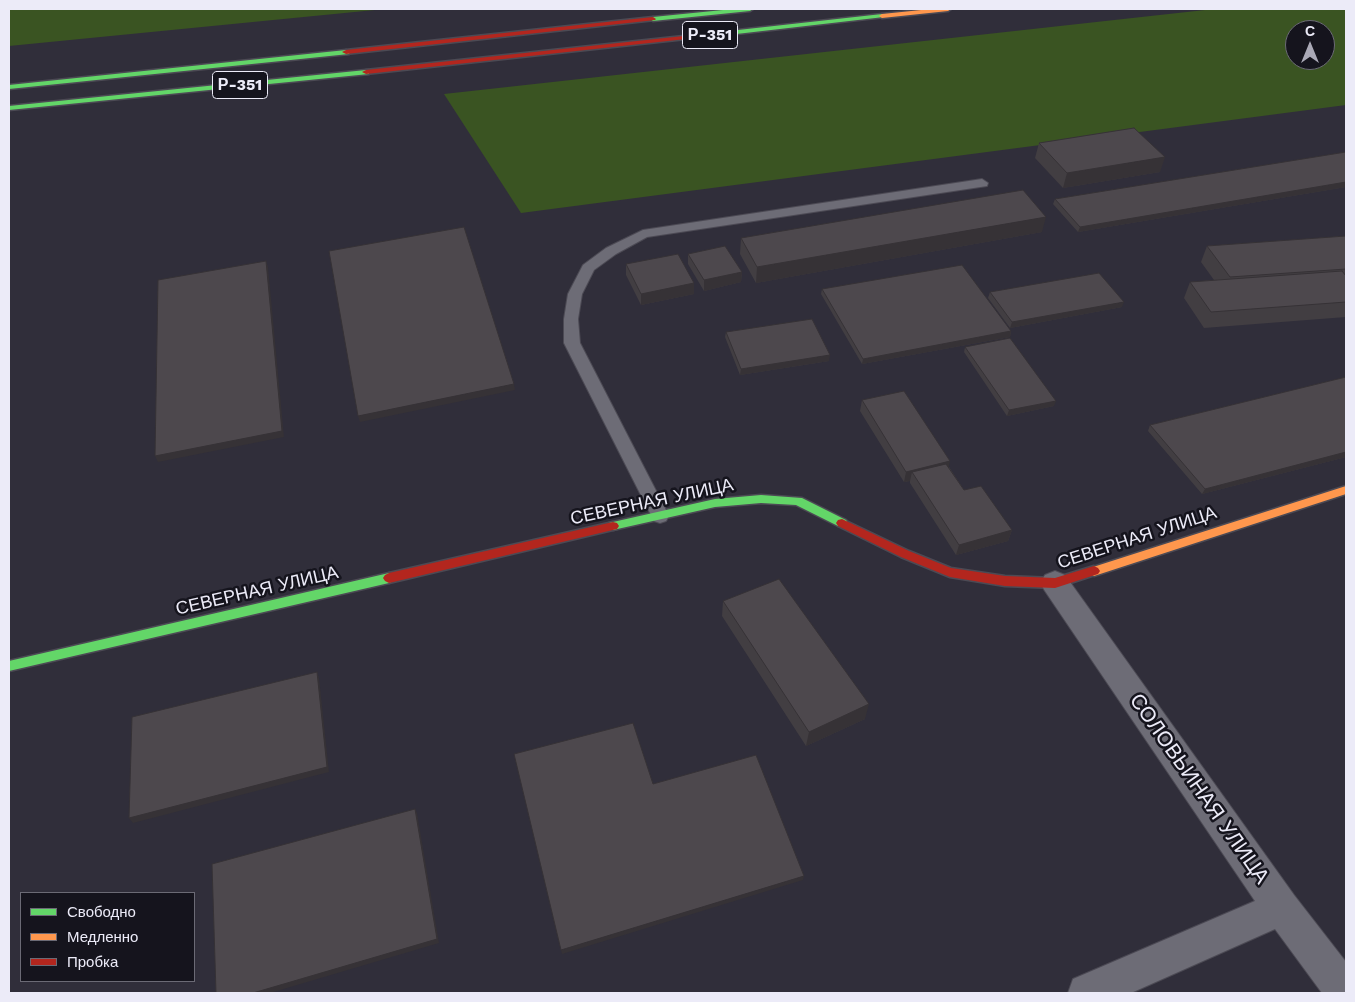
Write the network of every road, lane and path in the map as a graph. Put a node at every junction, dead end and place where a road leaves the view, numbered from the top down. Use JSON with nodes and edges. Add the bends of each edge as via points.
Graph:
{"nodes":[{"id":1,"x":750,"y":9,"type":"edge"},
{"id":2,"x":948,"y":9,"type":"edge"},
{"id":3,"x":9,"y":87,"type":"edge"},
{"id":4,"x":9,"y":108,"type":"edge"},
{"id":5,"x":982,"y":183,"type":"dead end"},
{"id":6,"x":1346,"y":490,"type":"edge"},
{"id":7,"x":660,"y":516,"type":"junction"},
{"id":8,"x":1055,"y":583,"type":"junction"},
{"id":9,"x":9,"y":666,"type":"edge"},
{"id":10,"x":1281,"y":908,"type":"junction"},
{"id":11,"x":1087,"y":993,"type":"edge"},
{"id":12,"x":1346,"y":993,"type":"edge"}],
"edges":[{"from":1,"to":3,"type":"main road","number":"Р-351"},
{"from":2,"to":4,"type":"main road","number":"Р-351"},
{"from":5,"to":7,"type":"lane","via":[[643,234],[588,268],[575,294],[572,343]]},
{"from":6,"to":8,"type":"main road","name":"СЕВЕРНАЯ УЛИЦА"},
{"from":7,"to":8,"type":"main road","name":"СЕВЕРНАЯ УЛИЦА","via":[[715,504],[761,499],[798,501],[905,554],[950,572],[1005,581]]},
{"from":7,"to":9,"type":"main road","name":"СЕВЕРНАЯ УЛИЦА"},
{"from":8,"to":10,"type":"street","name":"СОЛОВЬИНАЯ УЛИЦА"},
{"from":10,"to":11,"type":"street"},
{"from":10,"to":12,"type":"street","name":"СОЛОВЬИНАЯ УЛИЦА"}]}
